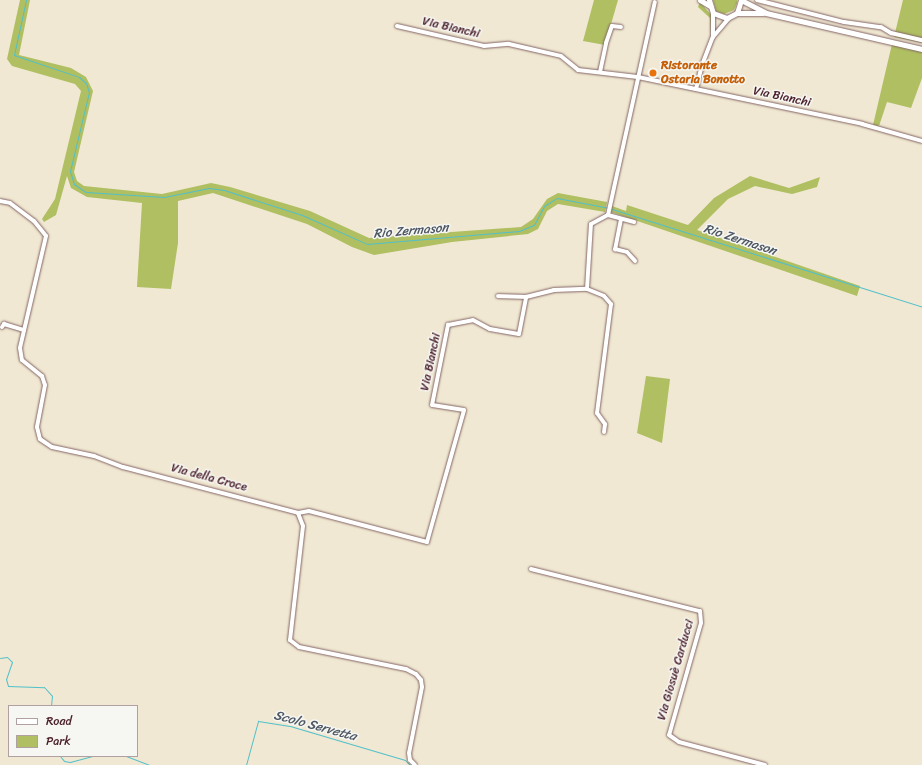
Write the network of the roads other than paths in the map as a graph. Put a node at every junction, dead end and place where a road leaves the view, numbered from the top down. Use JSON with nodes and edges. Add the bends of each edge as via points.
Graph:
{"nodes":[{"id":1,"x":700,"y":0,"type":"edge"},
{"id":2,"x":741,"y":0,"type":"edge"},
{"id":3,"x":757,"y":0,"type":"edge"},
{"id":4,"x":655,"y":2,"type":"dead end"},
{"id":5,"x":710,"y":3,"type":"edge"},
{"id":6,"x":713,"y":13,"type":"junction"},
{"id":7,"x":737,"y":13,"type":"junction"},
{"id":8,"x":766,"y":13,"type":"junction"},
{"id":9,"x":730,"y":17,"type":"junction"},
{"id":10,"x":397,"y":26,"type":"dead end"},
{"id":11,"x":622,"y":27,"type":"dead end"},
{"id":12,"x":713,"y":37,"type":"junction"},
{"id":13,"x":922,"y":40,"type":"edge"},
{"id":14,"x":922,"y":49,"type":"edge"},
{"id":15,"x":600,"y":72,"type":"junction"},
{"id":16,"x":638,"y":77,"type":"junction"},
{"id":17,"x":696,"y":90,"type":"junction"},
{"id":18,"x":922,"y":140,"type":"edge"},
{"id":19,"x":0,"y":201,"type":"edge"},
{"id":20,"x":608,"y":213,"type":"junction"},
{"id":21,"x":621,"y":219,"type":"junction"},
{"id":22,"x":634,"y":222,"type":"dead end"},
{"id":23,"x":635,"y":261,"type":"dead end"},
{"id":24,"x":587,"y":289,"type":"junction"},
{"id":25,"x":498,"y":296,"type":"dead end"},
{"id":26,"x":526,"y":296,"type":"junction"},
{"id":27,"x":2,"y":327,"type":"dead end"},
{"id":28,"x":24,"y":330,"type":"junction"},
{"id":29,"x":604,"y":432,"type":"dead end"},
{"id":30,"x":298,"y":513,"type":"junction"},
{"id":31,"x":531,"y":569,"type":"dead end"},
{"id":32,"x":415,"y":765,"type":"edge"},
{"id":33,"x":766,"y":765,"type":"edge"}],
"edges":[{"from":1,"to":5,"type":"main road"},
{"from":2,"to":7,"type":"main road"},
{"from":2,"to":8,"type":"main road"},
{"from":3,"to":13,"type":"street","via":[[844,22],[881,27],[891,33]]},
{"from":4,"to":16,"type":"street"},
{"from":5,"to":6,"type":"main road"},
{"from":6,"to":9,"type":"main road","via":[[723,18]]},
{"from":6,"to":12,"type":"street"},
{"from":7,"to":8,"type":"main road"},
{"from":7,"to":9,"type":"main road"},
{"from":8,"to":14,"type":"main road"},
{"from":9,"to":12,"type":"street"},
{"from":10,"to":15,"type":"street","name":"Via Bianchi","via":[[484,46],[509,44],[561,56],[570,60],[578,70]]},
{"from":11,"to":15,"type":"street","via":[[612,26]]},
{"from":12,"to":17,"type":"street"},
{"from":15,"to":16,"type":"street","name":"Via Bianchi"},
{"from":16,"to":17,"type":"street","name":"Via Bianchi"},
{"from":16,"to":20,"type":"street"},
{"from":17,"to":18,"type":"street","name":"Via Bianchi","via":[[862,124]]},
{"from":19,"to":28,"type":"street","name":"Via della Croce","via":[[10,203],[34,221],[46,236]]},
{"from":20,"to":21,"type":"street"},
{"from":20,"to":24,"type":"street","via":[[592,224]]},
{"from":21,"to":22,"type":"street"},
{"from":21,"to":23,"type":"street","via":[[615,250],[627,252]]},
{"from":24,"to":26,"type":"street","via":[[554,290]]},
{"from":24,"to":29,"type":"street","via":[[604,296],[611,304],[597,413],[605,424]]},
{"from":25,"to":26,"type":"street"},
{"from":26,"to":30,"type":"street","name":"Via Bianchi","via":[[519,334],[490,329],[474,320],[448,325],[432,405],[464,410],[427,542],[309,511]]},
{"from":27,"to":28,"type":"street","via":[[4,324]]},
{"from":28,"to":30,"type":"street","name":"Via della Croce","via":[[20,348],[22,360],[42,376],[45,385],[37,427],[40,440],[45,444]]},
{"from":30,"to":32,"type":"street","via":[[303,526],[290,640],[299,647],[406,669],[416,674],[421,680],[422,687],[409,753],[410,760]]},
{"from":31,"to":33,"type":"street","name":"Via Giosuè Carducci","via":[[700,611],[701,623],[669,735],[680,742]]}]}
